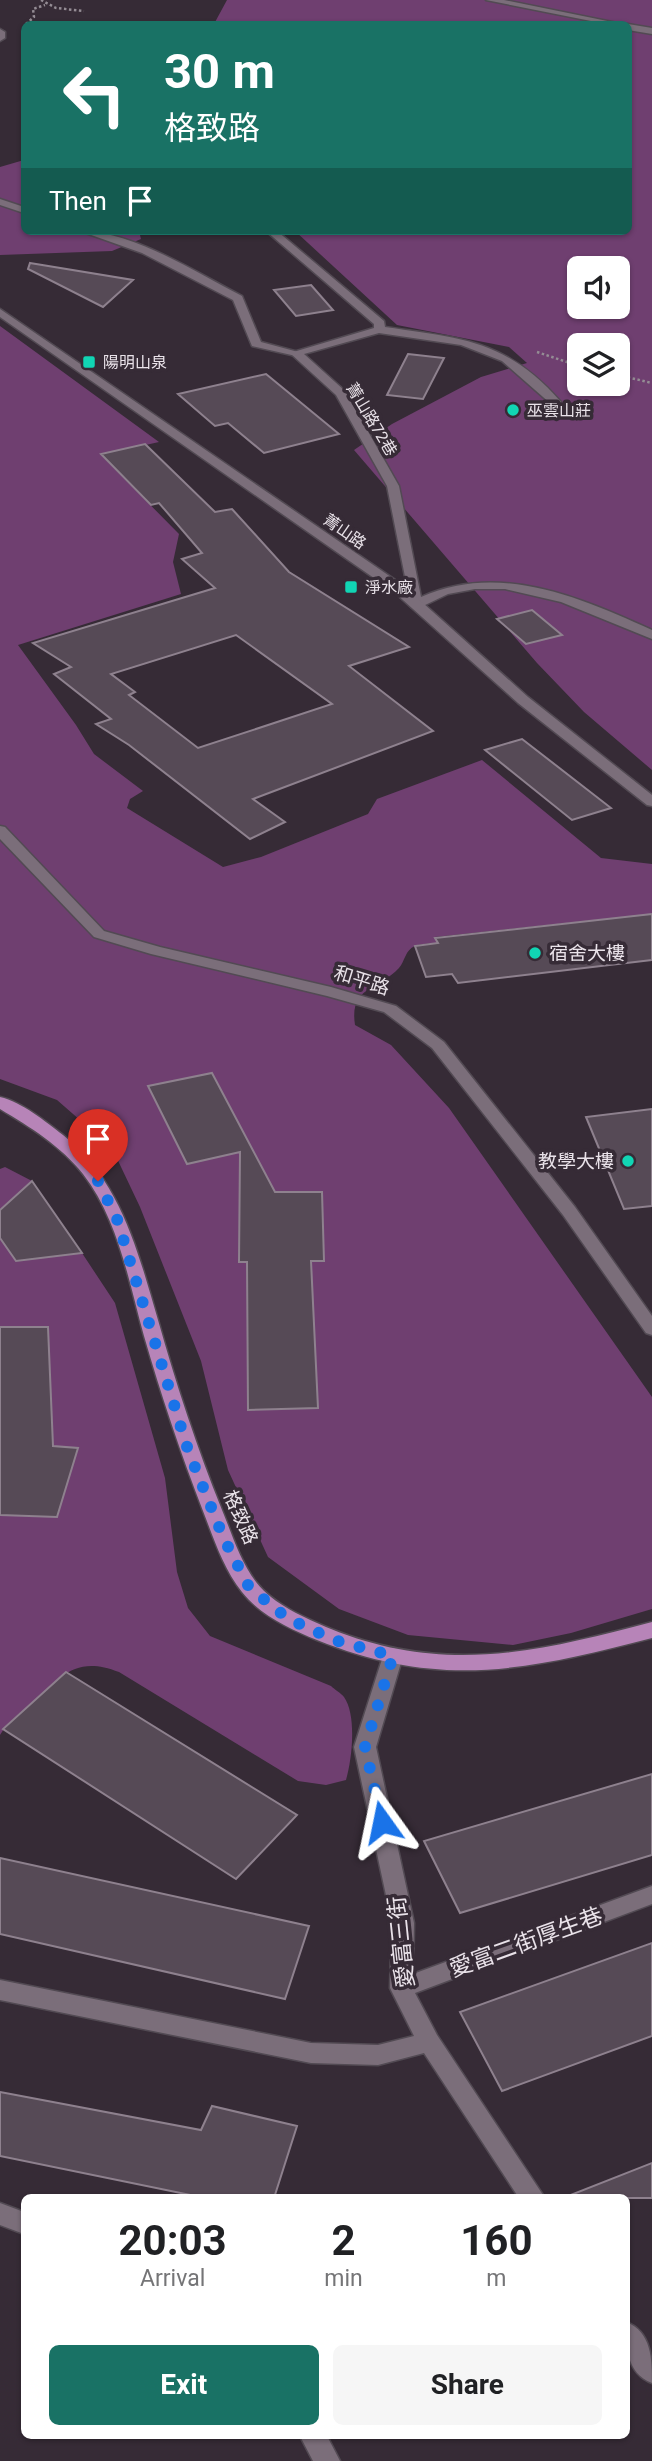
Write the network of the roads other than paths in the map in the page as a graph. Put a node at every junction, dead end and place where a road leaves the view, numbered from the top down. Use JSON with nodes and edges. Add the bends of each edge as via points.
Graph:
{"nodes":[{"id":1,"x":490,"y":0,"type":"edge"},
{"id":2,"x":602,"y":21,"type":"edge"},
{"id":3,"x":632,"y":28,"type":"edge"},
{"id":4,"x":652,"y":31,"type":"edge"},
{"id":5,"x":0,"y":32,"type":"edge"},
{"id":6,"x":0,"y":38,"type":"edge"},
{"id":7,"x":0,"y":202,"type":"edge"},
{"id":8,"x":21,"y":209,"type":"edge"},
{"id":9,"x":97,"y":235,"type":"edge"},
{"id":10,"x":276,"y":235,"type":"edge"},
{"id":11,"x":0,"y":312,"type":"edge"},
{"id":12,"x":379,"y":330,"type":"junction"},
{"id":13,"x":296,"y":353,"type":"junction"},
{"id":14,"x":555,"y":402,"type":"dead end"},
{"id":15,"x":416,"y":604,"type":"junction"},
{"id":16,"x":652,"y":635,"type":"edge"},
{"id":17,"x":652,"y":802,"type":"edge"},
{"id":18,"x":0,"y":830,"type":"edge"},
{"id":19,"x":0,"y":1102,"type":"edge"},
{"id":20,"x":652,"y":1329,"type":"edge"},
{"id":21,"x":652,"y":1630,"type":"edge"},
{"id":22,"x":393,"y":1656,"type":"junction"},
{"id":23,"x":652,"y":1895,"type":"edge"},
{"id":24,"x":401,"y":1988,"type":"junction"},
{"id":25,"x":0,"y":1990,"type":"edge"},
{"id":26,"x":429,"y":2042,"type":"junction"},
{"id":27,"x":530,"y":2194,"type":"edge"},
{"id":28,"x":0,"y":2214,"type":"edge"},
{"id":29,"x":21,"y":2222,"type":"edge"},
{"id":30,"x":630,"y":2340,"type":"edge"},
{"id":31,"x":652,"y":2371,"type":"edge"},
{"id":32,"x":315,"y":2439,"type":"edge"},
{"id":33,"x":327,"y":2461,"type":"edge"}],
"edges":[{"from":1,"to":2,"type":"street"},
{"from":3,"to":4,"type":"street"},
{"from":5,"to":6,"type":"street"},
{"from":7,"to":8,"type":"street"},
{"from":9,"to":13,"type":"street","name":"菁山路72巷","via":[[146,251],[238,298],[256,344]]},
{"from":10,"to":12,"type":"street","via":[[380,323]]},
{"from":11,"to":15,"type":"street","name":"菁山路"},
{"from":12,"to":13,"type":"street"},
{"from":12,"to":14,"type":"street","via":[[471,345],[504,358]]},
{"from":13,"to":15,"type":"street","name":"菁山路72巷","via":[[341,393],[393,486]]},
{"from":15,"to":16,"type":"street","via":[[435,593],[472,585],[522,588],[592,607]]},
{"from":15,"to":17,"type":"street","name":"菁山路","via":[[523,700]]},
{"from":18,"to":20,"type":"street","name":"和平路","via":[[99,934],[390,1009],[438,1045],[569,1211]]},
{"from":19,"to":22,"type":"main road","name":"格致路","via":[[72,1151],[98,1181],[117,1219],[188,1450],[249,1587],[287,1618],[334,1640]]},
{"from":21,"to":22,"type":"main road","name":"格致路","via":[[496,1665],[443,1665]]},
{"from":22,"to":24,"type":"street","name":"愛富三街","via":[[365,1747],[403,1923]]},
{"from":23,"to":24,"type":"street","name":"愛富二街厚生巷"},
{"from":24,"to":26,"type":"street","name":"愛富三街"},
{"from":25,"to":26,"type":"street","via":[[311,2053],[378,2055]]},
{"from":26,"to":27,"type":"street","name":"愛富三街"},
{"from":28,"to":29,"type":"street"},
{"from":30,"to":31,"type":"street"},
{"from":32,"to":33,"type":"street"}]}
